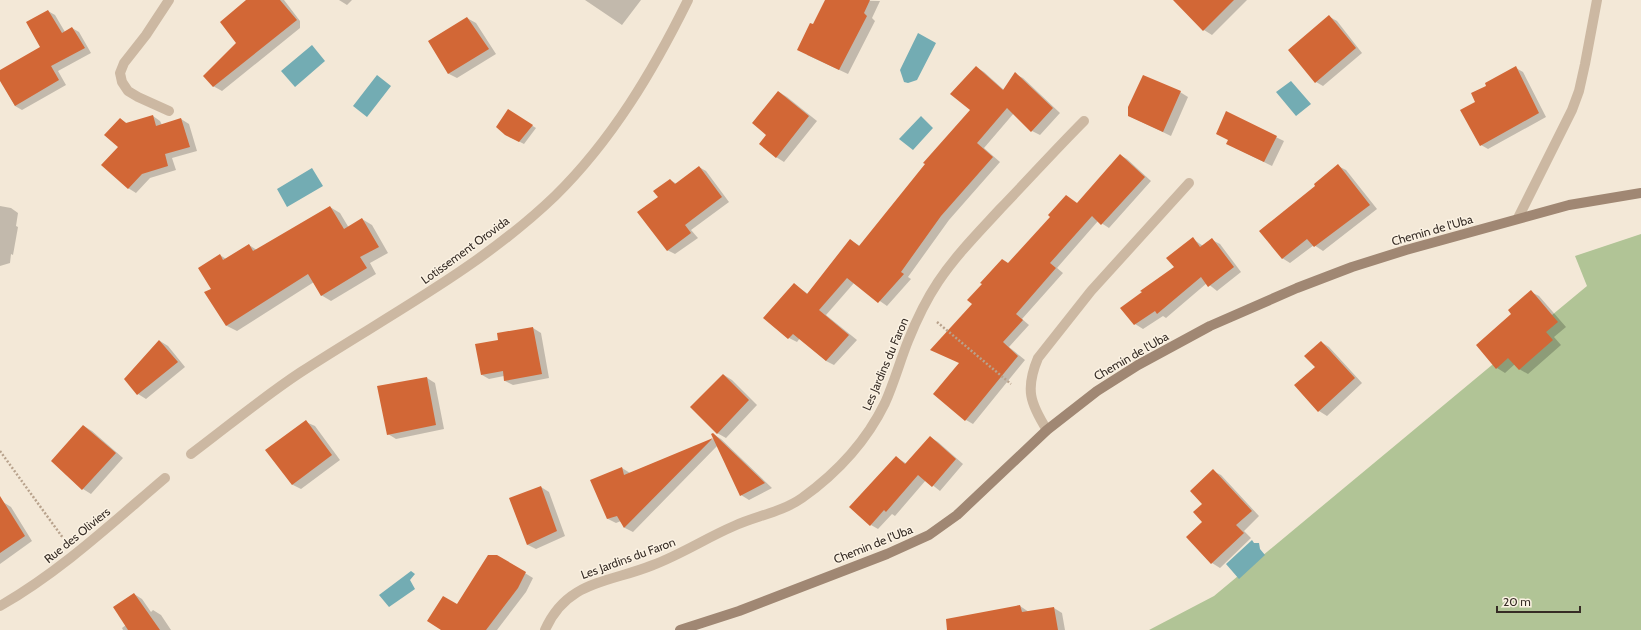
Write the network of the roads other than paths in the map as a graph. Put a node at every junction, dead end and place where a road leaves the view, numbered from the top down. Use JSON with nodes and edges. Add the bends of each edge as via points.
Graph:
{"nodes":[{"id":1,"x":169,"y":0,"type":"edge"},
{"id":2,"x":688,"y":0,"type":"edge"},
{"id":3,"x":1597,"y":0,"type":"edge"},
{"id":4,"x":169,"y":111,"type":"dead end"},
{"id":5,"x":1084,"y":121,"type":"dead end"},
{"id":6,"x":1189,"y":183,"type":"dead end"},
{"id":7,"x":1641,"y":193,"type":"edge"},
{"id":8,"x":1518,"y":218,"type":"junction"},
{"id":9,"x":1047,"y":430,"type":"junction"},
{"id":10,"x":191,"y":454,"type":"dead end"},
{"id":11,"x":165,"y":478,"type":"dead end"},
{"id":12,"x":0,"y":606,"type":"edge"},
{"id":13,"x":545,"y":630,"type":"edge"},
{"id":14,"x":680,"y":630,"type":"edge"}],
"edges":[{"from":1,"to":4,"type":"street","via":[[124,63],[120,73],[128,91]]},
{"from":2,"to":10,"type":"street","name":"Lotissement Orovida","via":[[666,45],[614,127],[555,195],[515,231],[475,261],[418,300],[300,373]]},
{"from":3,"to":8,"type":"street","via":[[1579,91]]},
{"from":5,"to":13,"type":"street","name":"Les Jardins du Faron","via":[[964,248],[938,283],[908,340],[885,403],[874,423],[856,450],[826,480],[788,506],[733,526],[663,561],[603,580],[579,591],[561,604]]},
{"from":6,"to":9,"type":"street","via":[[1091,291],[1038,358],[1030,388],[1032,404]]},
{"from":7,"to":8,"type":"street","name":"Chemin de l'Uba","via":[[1569,205]]},
{"from":8,"to":9,"type":"street","name":"Chemin de l'Uba","via":[[1352,267],[1210,326],[1138,365],[1097,391]]},
{"from":9,"to":14,"type":"street","name":"Chemin de l'Uba","via":[[976,499],[948,523],[929,535],[887,554],[738,611]]},
{"from":11,"to":12,"type":"street","name":"Rue des Oliviers","via":[[75,555]]}]}
